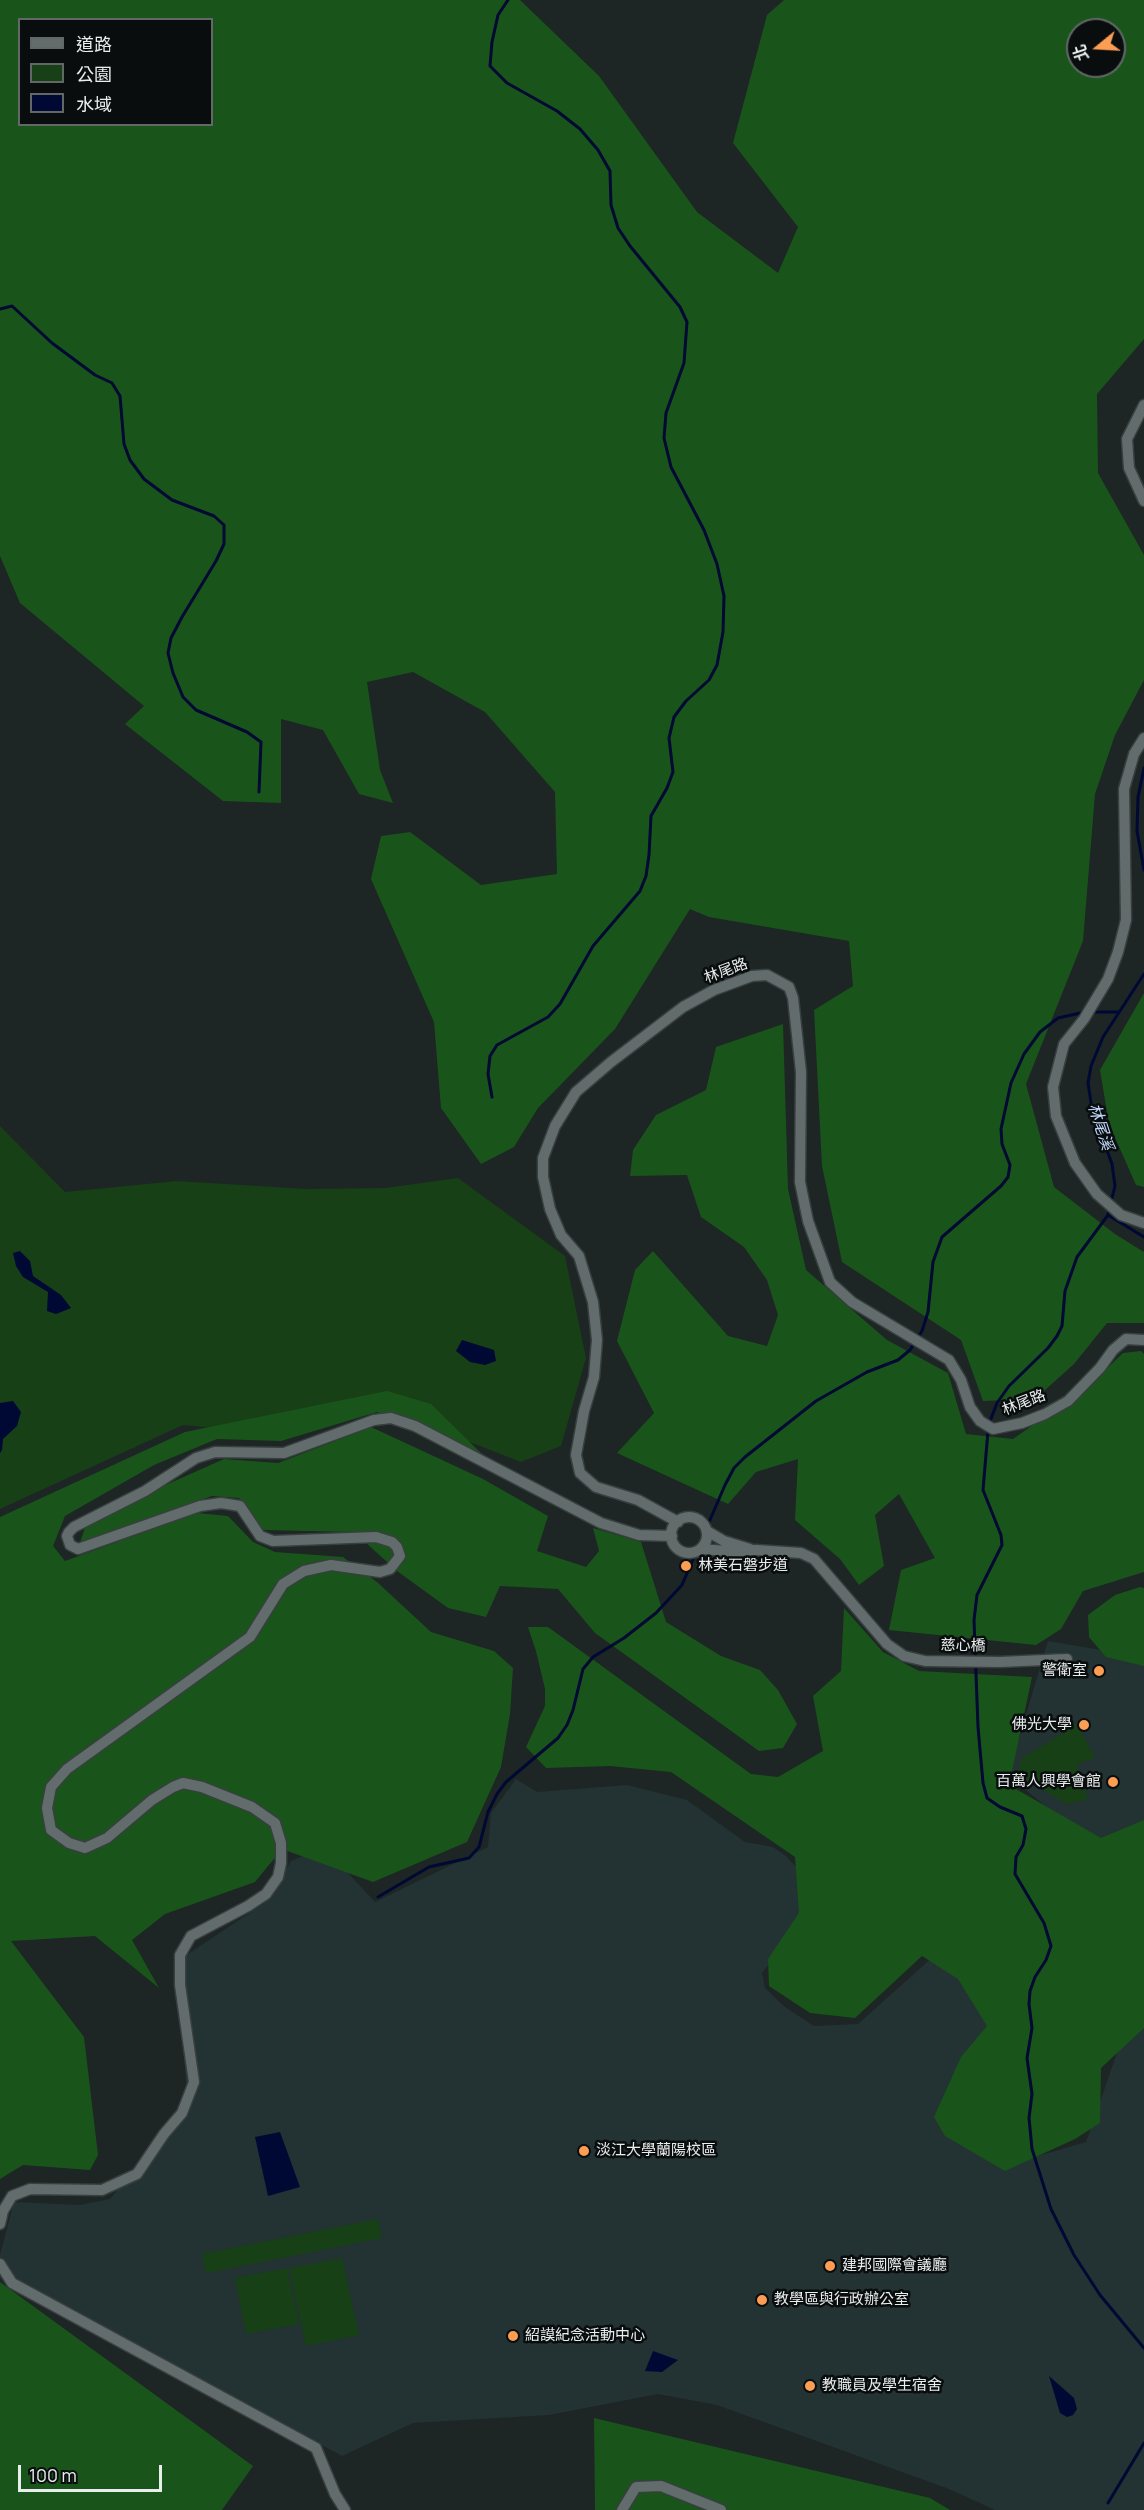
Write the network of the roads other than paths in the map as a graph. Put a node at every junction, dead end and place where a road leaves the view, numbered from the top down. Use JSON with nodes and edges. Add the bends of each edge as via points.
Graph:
{"nodes":[{"id":1,"x":1144,"y":405,"type":"edge"},
{"id":2,"x":1144,"y":501,"type":"edge"},
{"id":3,"x":1144,"y":738,"type":"edge"},
{"id":4,"x":1144,"y":1224,"type":"edge"},
{"id":5,"x":1144,"y":1340,"type":"edge"},
{"id":6,"x":678,"y":1522,"type":"junction"},
{"id":7,"x":706,"y":1531,"type":"junction"},
{"id":8,"x":672,"y":1536,"type":"junction"},
{"id":9,"x":701,"y":1549,"type":"junction"},
{"id":10,"x":756,"y":1550,"type":"junction"},
{"id":11,"x":1066,"y":1659,"type":"dead end"},
{"id":12,"x":0,"y":2224,"type":"edge"},
{"id":13,"x":0,"y":2264,"type":"edge"},
{"id":14,"x":345,"y":2510,"type":"edge"},
{"id":15,"x":622,"y":2510,"type":"edge"},
{"id":16,"x":721,"y":2510,"type":"edge"}],
"edges":[{"from":1,"to":2,"type":"street","via":[[1127,439],[1129,468]]},
{"from":3,"to":4,"type":"street","via":[[1134,754],[1124,789],[1126,920],[1118,952],[1108,979],[1064,1044],[1053,1087],[1056,1116],[1075,1162],[1097,1194],[1121,1215]]},
{"from":5,"to":6,"type":"street","name":"林尾路","via":[[1126,1339],[1068,1401],[1045,1414],[993,1429],[980,1422],[949,1360],[852,1302],[830,1282],[813,1240],[800,1182],[801,1072],[794,998],[789,987],[767,975],[752,976],[714,990],[683,1006],[576,1092],[555,1126],[543,1158],[550,1209],[561,1235],[579,1256],[593,1302],[594,1377],[576,1455],[580,1473],[596,1487],[638,1500]]},
{"from":6,"to":7,"type":"street","via":[[695,1518]]},
{"from":6,"to":8,"type":"street"},
{"from":7,"to":9,"type":"street"},
{"from":7,"to":10,"type":"street"},
{"from":8,"to":9,"type":"street","via":[[680,1551],[691,1553]]},
{"from":8,"to":12,"type":"street","via":[[639,1535],[601,1523],[415,1426],[391,1418],[374,1420],[284,1453],[215,1452],[196,1458],[69,1532],[70,1545],[78,1549],[200,1506],[221,1503],[240,1506],[260,1536],[273,1541],[376,1537],[392,1542],[400,1556],[390,1569],[380,1572],[331,1565],[304,1570],[283,1584],[250,1637],[67,1769],[51,1787],[47,1808],[51,1830],[69,1843],[85,1848],[107,1838],[173,1787],[202,1787],[252,1807],[274,1822],[281,1843],[280,1863],[278,1877],[266,1894],[191,1936],[180,1955],[180,1985],[194,2082],[182,2113],[137,2174],[102,2190],[30,2188],[12,2196]]},
{"from":9,"to":10,"type":"street"},
{"from":10,"to":11,"type":"street","name":"慈心橋","via":[[801,1553],[813,1559],[887,1644],[904,1656],[1000,1662]]},
{"from":13,"to":14,"type":"street","via":[[12,2283],[316,2448]]},
{"from":15,"to":16,"type":"street","via":[[636,2487],[662,2486]]}]}
